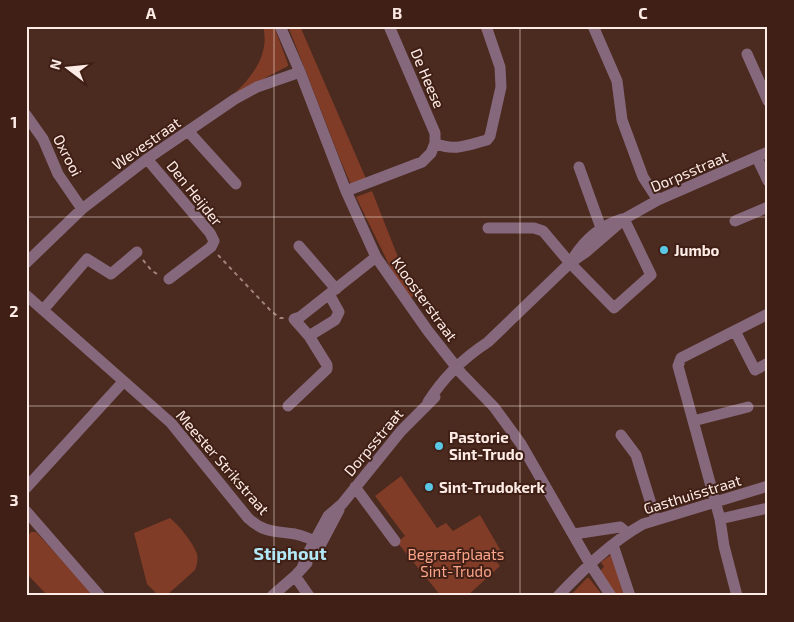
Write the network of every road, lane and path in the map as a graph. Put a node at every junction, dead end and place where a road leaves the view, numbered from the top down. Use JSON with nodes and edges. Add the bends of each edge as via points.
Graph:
{"nodes":[{"id":1,"x":280,"y":26,"type":"edge"},
{"id":2,"x":389,"y":26,"type":"edge"},
{"id":3,"x":486,"y":26,"type":"edge"},
{"id":4,"x":593,"y":26,"type":"edge"},
{"id":5,"x":746,"y":54,"type":"dead end"},
{"id":6,"x":300,"y":72,"type":"junction"},
{"id":7,"x":768,"y":101,"type":"edge"},
{"id":8,"x":26,"y":115,"type":"edge"},
{"id":9,"x":188,"y":131,"type":"junction"},
{"id":10,"x":435,"y":143,"type":"junction"},
{"id":11,"x":762,"y":155,"type":"edge"},
{"id":12,"x":147,"y":159,"type":"junction"},
{"id":13,"x":579,"y":167,"type":"dead end"},
{"id":14,"x":768,"y":181,"type":"edge"},
{"id":15,"x":236,"y":184,"type":"dead end"},
{"id":16,"x":346,"y":192,"type":"junction"},
{"id":17,"x":658,"y":200,"type":"junction"},
{"id":18,"x":768,"y":206,"type":"edge"},
{"id":19,"x":82,"y":208,"type":"junction"},
{"id":20,"x":624,"y":219,"type":"junction"},
{"id":21,"x":735,"y":221,"type":"dead end"},
{"id":22,"x":488,"y":228,"type":"dead end"},
{"id":23,"x":601,"y":228,"type":"junction"},
{"id":24,"x":298,"y":246,"type":"dead end"},
{"id":25,"x":211,"y":247,"type":"junction"},
{"id":26,"x":137,"y":252,"type":"joint"},
{"id":27,"x":376,"y":257,"type":"junction"},
{"id":28,"x":26,"y":263,"type":"edge"},
{"id":29,"x":570,"y":263,"type":"junction"},
{"id":30,"x":169,"y":279,"type":"joint"},
{"id":31,"x":333,"y":291,"type":"junction"},
{"id":32,"x":26,"y":295,"type":"edge"},
{"id":33,"x":43,"y":310,"type":"junction"},
{"id":34,"x":767,"y":318,"type":"edge"},
{"id":35,"x":294,"y":319,"type":"junction"},
{"id":36,"x":736,"y":331,"type":"junction"},
{"id":37,"x":309,"y":336,"type":"junction"},
{"id":38,"x":768,"y":363,"type":"edge"},
{"id":39,"x":459,"y":371,"type":"junction"},
{"id":40,"x":123,"y":382,"type":"junction"},
{"id":41,"x":288,"y":406,"type":"dead end"},
{"id":42,"x":748,"y":407,"type":"dead end"},
{"id":43,"x":692,"y":420,"type":"junction"},
{"id":44,"x":621,"y":434,"type":"dead end"},
{"id":45,"x":768,"y":486,"type":"edge"},
{"id":46,"x":355,"y":487,"type":"junction"},
{"id":47,"x":26,"y":488,"type":"edge"},
{"id":48,"x":716,"y":503,"type":"junction"},
{"id":49,"x":768,"y":508,"type":"edge"},
{"id":50,"x":29,"y":519,"type":"edge"},
{"id":51,"x":720,"y":519,"type":"junction"},
{"id":52,"x":656,"y":520,"type":"junction"},
{"id":53,"x":627,"y":533,"type":"junction"},
{"id":54,"x":574,"y":534,"type":"junction"},
{"id":55,"x":395,"y":541,"type":"dead end"},
{"id":56,"x":318,"y":542,"type":"junction"},
{"id":57,"x":613,"y":545,"type":"junction"},
{"id":58,"x":590,"y":564,"type":"junction"},
{"id":59,"x":298,"y":572,"type":"junction"},
{"id":60,"x":100,"y":596,"type":"edge"},
{"id":61,"x":272,"y":596,"type":"edge"},
{"id":62,"x":309,"y":596,"type":"edge"},
{"id":63,"x":558,"y":596,"type":"edge"},
{"id":64,"x":611,"y":596,"type":"edge"},
{"id":65,"x":630,"y":596,"type":"edge"},
{"id":66,"x":738,"y":596,"type":"edge"}],
"edges":[{"from":1,"to":6,"type":"street","name":"Kloosterstraat"},
{"from":2,"to":10,"type":"street","name":"De Heese","via":[[435,133]]},
{"from":3,"to":10,"type":"street","via":[[500,67],[501,87],[490,136],[487,140],[455,149]]},
{"from":4,"to":17,"type":"street","via":[[617,81],[622,120],[643,176]]},
{"from":5,"to":7,"type":"street"},
{"from":6,"to":9,"type":"street","name":"Wevestraat","via":[[257,87]]},
{"from":6,"to":16,"type":"street","name":"Kloosterstraat"},
{"from":8,"to":19,"type":"street","name":"Oxrooi","via":[[43,138],[58,174]]},
{"from":9,"to":12,"type":"street","name":"Wevestraat"},
{"from":9,"to":15,"type":"street"},
{"from":10,"to":16,"type":"street","via":[[422,162]]},
{"from":11,"to":14,"type":"street"},
{"from":11,"to":17,"type":"street","name":"Dorpsstraat"},
{"from":12,"to":19,"type":"street","name":"Wevestraat"},
{"from":12,"to":25,"type":"street","name":"Den Heijder","via":[[210,233],[214,241]]},
{"from":13,"to":23,"type":"street"},
{"from":16,"to":27,"type":"street","name":"Kloosterstraat"},
{"from":17,"to":20,"type":"street","name":"Dorpsstraat"},
{"from":18,"to":21,"type":"street"},
{"from":19,"to":28,"type":"street","name":"Wevestraat"},
{"from":20,"to":23,"type":"street","name":"Dorpsstraat"},
{"from":20,"to":29,"type":"street","name":"Dorpsstraat"},
{"from":20,"to":29,"type":"street","via":[[652,275],[614,308]]},
{"from":22,"to":29,"type":"street","via":[[534,228],[543,231]]},
{"from":23,"to":29,"type":"street","name":"Dorpsstraat","via":[[580,247]]},
{"from":24,"to":31,"type":"street"},
{"from":25,"to":30,"type":"street","name":"Den Heijder"},
{"from":25,"to":35,"type":"path","name":"Den Heijder","via":[[271,311],[280,318]]},
{"from":26,"to":30,"type":"path","via":[[152,271]]},
{"from":26,"to":33,"type":"street","via":[[111,274],[87,259]]},
{"from":27,"to":31,"type":"street"},
{"from":27,"to":39,"type":"street","name":"Kloosterstraat"},
{"from":29,"to":39,"type":"street","name":"Dorpsstraat"},
{"from":31,"to":35,"type":"street"},
{"from":31,"to":37,"type":"street","via":[[339,312],[335,320]]},
{"from":32,"to":33,"type":"street","name":"Meester Strikstraat"},
{"from":33,"to":40,"type":"street","name":"Meester Strikstraat"},
{"from":34,"to":36,"type":"street"},
{"from":35,"to":37,"type":"street"},
{"from":36,"to":38,"type":"street","via":[[755,370]]},
{"from":36,"to":43,"type":"street","via":[[678,362]]},
{"from":37,"to":41,"type":"street","via":[[327,365],[326,369]]},
{"from":39,"to":46,"type":"street","name":"Dorpsstraat","via":[[401,431]]},
{"from":39,"to":54,"type":"street","name":"Kloosterstraat","via":[[494,408],[521,444]]},
{"from":40,"to":47,"type":"street"},
{"from":40,"to":56,"type":"street","name":"Meester Strikstraat","via":[[171,423],[255,525],[275,533],[294,534]]},
{"from":42,"to":43,"type":"street"},
{"from":43,"to":48,"type":"street"},
{"from":44,"to":52,"type":"street","via":[[636,455]]},
{"from":45,"to":48,"type":"street","name":"Gasthuisstraat"},
{"from":46,"to":55,"type":"street"},
{"from":46,"to":56,"type":"street","name":"Dorpsstraat","via":[[328,516]]},
{"from":48,"to":51,"type":"street"},
{"from":48,"to":52,"type":"street","name":"Gasthuisstraat"},
{"from":49,"to":51,"type":"street"},
{"from":50,"to":60,"type":"street"},
{"from":51,"to":66,"type":"street"},
{"from":52,"to":53,"type":"street","name":"Gasthuisstraat"},
{"from":53,"to":54,"type":"street","via":[[620,527]]},
{"from":53,"to":57,"type":"street","name":"Gasthuisstraat"},
{"from":54,"to":58,"type":"street","name":"Kloosterstraat"},
{"from":56,"to":59,"type":"street","name":"Dorpsstraat"},
{"from":57,"to":58,"type":"street","name":"Gasthuisstraat"},
{"from":57,"to":65,"type":"street"},
{"from":58,"to":63,"type":"street","name":"Gasthuisstraat"},
{"from":58,"to":64,"type":"street","name":"Kloosterstraat"},
{"from":59,"to":61,"type":"street","name":"Dorpsstraat"},
{"from":59,"to":62,"type":"street"}]}
